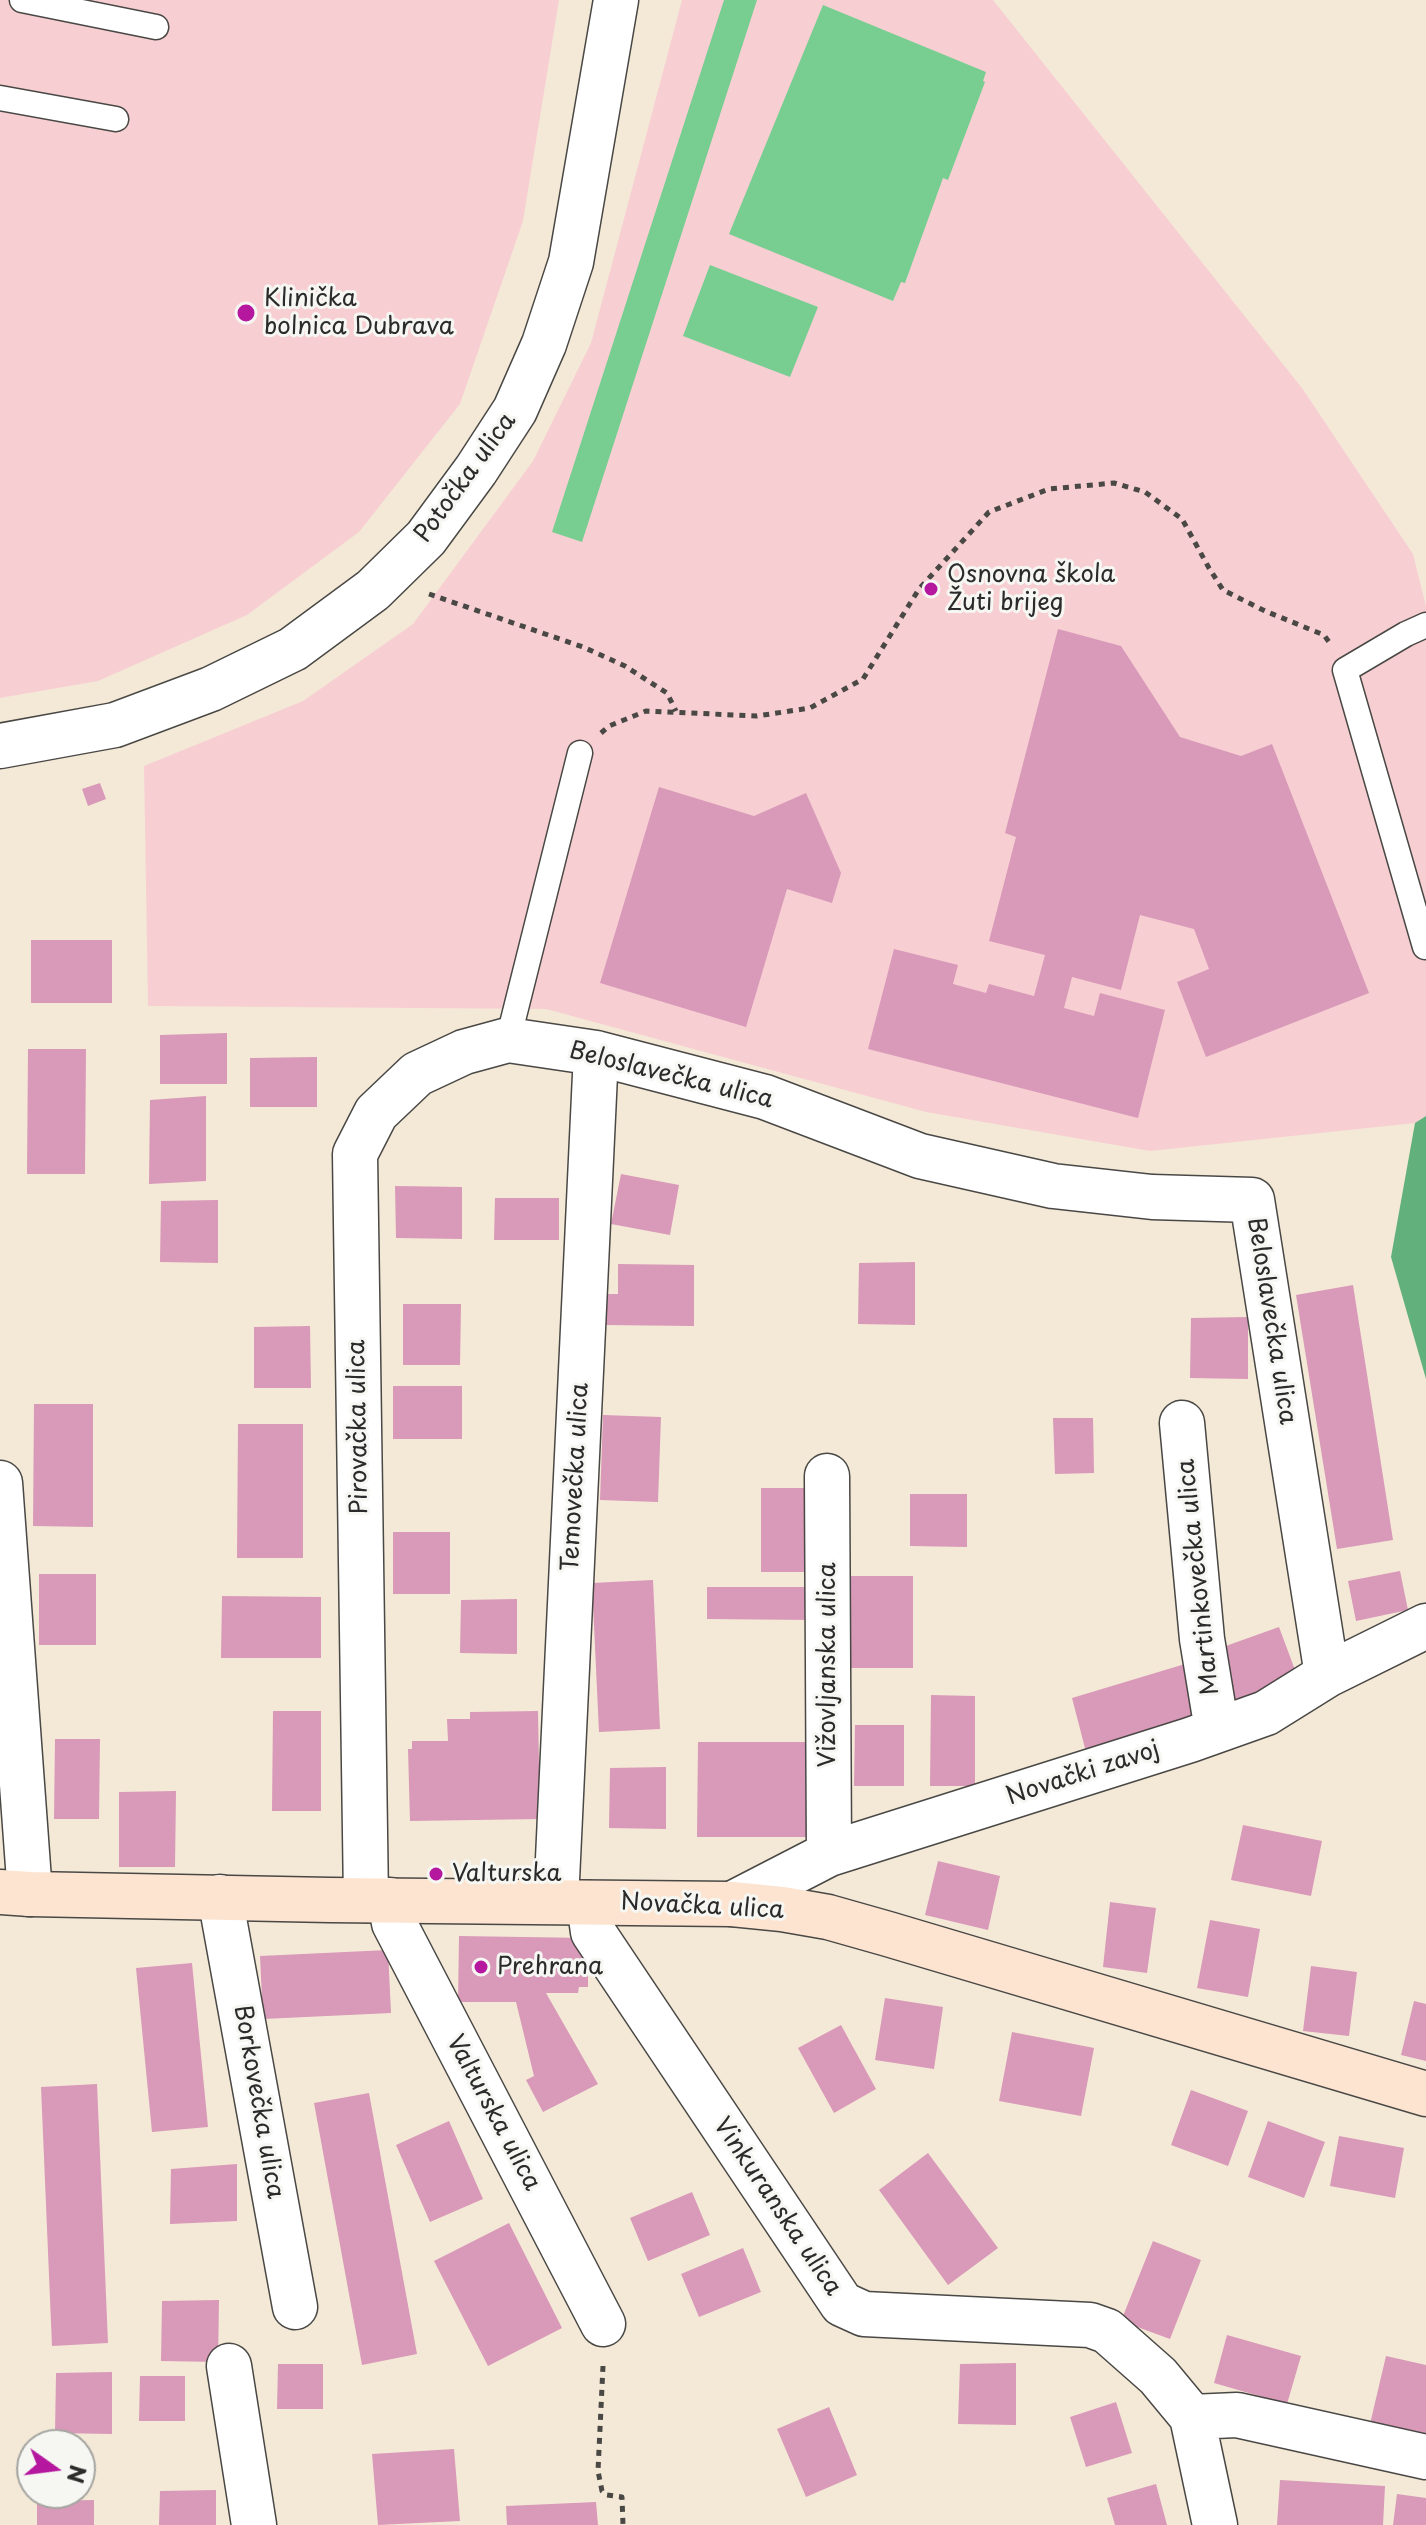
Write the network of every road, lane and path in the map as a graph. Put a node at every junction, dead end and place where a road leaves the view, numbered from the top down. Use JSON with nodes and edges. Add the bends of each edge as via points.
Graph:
{"nodes":[{"id":1,"x":22,"y":0,"type":"edge"},
{"id":2,"x":616,"y":0,"type":"edge"},
{"id":3,"x":156,"y":27,"type":"dead end"},
{"id":4,"x":0,"y":98,"type":"edge"},
{"id":5,"x":116,"y":119,"type":"dead end"},
{"id":6,"x":420,"y":591,"type":"dead end"},
{"id":7,"x":1426,"y":625,"type":"edge"},
{"id":8,"x":1345,"y":670,"type":"junction"},
{"id":9,"x":676,"y":711,"type":"junction"},
{"id":10,"x":0,"y":746,"type":"edge"},
{"id":11,"x":580,"y":753,"type":"joint"},
{"id":12,"x":1425,"y":947,"type":"edge"},
{"id":13,"x":508,"y":1040,"type":"junction"},
{"id":14,"x":596,"y":1053,"type":"junction"},
{"id":15,"x":1182,"y":1423,"type":"dead end"},
{"id":16,"x":827,"y":1476,"type":"dead end"},
{"id":17,"x":0,"y":1483,"type":"edge"},
{"id":18,"x":1426,"y":1626,"type":"edge"},
{"id":19,"x":1327,"y":1675,"type":"junction"},
{"id":20,"x":1217,"y":1730,"type":"junction"},
{"id":21,"x":829,"y":1854,"type":"junction"},
{"id":22,"x":15,"y":1893,"type":"edge"},
{"id":23,"x":220,"y":1897,"type":"junction"},
{"id":24,"x":378,"y":1900,"type":"junction"},
{"id":25,"x":573,"y":1902,"type":"junction"},
{"id":26,"x":732,"y":1904,"type":"junction"},
{"id":27,"x":1426,"y":2094,"type":"edge"},
{"id":28,"x":295,"y":2307,"type":"dead end"},
{"id":29,"x":603,"y":2324,"type":"joint"},
{"id":30,"x":229,"y":2366,"type":"dead end"},
{"id":31,"x":1192,"y":2417,"type":"junction"},
{"id":32,"x":1426,"y":2457,"type":"edge"},
{"id":33,"x":254,"y":2525,"type":"edge"},
{"id":34,"x":623,"y":2525,"type":"edge"},
{"id":35,"x":1215,"y":2525,"type":"edge"}],
"edges":[{"from":1,"to":3,"type":"lane"},
{"from":2,"to":10,"type":"street","name":"Potočka ulica","via":[[571,262],[544,344],[515,410],[426,538],[373,590],[293,649],[211,689],[115,725]]},
{"from":4,"to":5,"type":"lane"},
{"from":6,"to":9,"type":"path","via":[[625,666],[667,693]]},
{"from":7,"to":8,"type":"lane"},
{"from":8,"to":9,"type":"path","via":[[1324,635],[1223,590],[1182,519],[1145,492],[1114,483],[1049,489],[989,512],[919,589],[863,679],[810,708],[757,716]]},
{"from":8,"to":12,"type":"lane"},
{"from":9,"to":11,"type":"path","via":[[646,711],[609,726]]},
{"from":11,"to":13,"type":"lane"},
{"from":13,"to":14,"type":"street","name":"Beloslavečka ulica"},
{"from":13,"to":24,"type":"street","name":"Pirovačka ulica","via":[[464,1052],[417,1074],[376,1113],[355,1154]]},
{"from":14,"to":19,"type":"street","name":"Beloslavečka ulica","via":[[765,1097],[920,1156],[1053,1186],[1152,1197],[1252,1200]]},
{"from":14,"to":25,"type":"street","name":"Temovečka ulica"},
{"from":15,"to":20,"type":"street","name":"Martinkovečka ulica","via":[[1202,1639]]},
{"from":16,"to":21,"type":"street","name":"Vižovljanska ulica"},
{"from":17,"to":22,"type":"street"},
{"from":18,"to":19,"type":"street","name":"Novački zavoj"},
{"from":19,"to":20,"type":"street","name":"Novački zavoj","via":[[1266,1713]]},
{"from":20,"to":21,"type":"street","name":"Novački zavoj"},
{"from":21,"to":26,"type":"street","name":"Novački zavoj"},
{"from":22,"to":23,"type":"street","name":"Novačka ulica"},
{"from":23,"to":24,"type":"street","name":"Novačka ulica"},
{"from":23,"to":28,"type":"street","name":"Borkovečka ulica"},
{"from":24,"to":25,"type":"street","name":"Novačka ulica"},
{"from":24,"to":29,"type":"street","name":"Valturska ulica"},
{"from":25,"to":26,"type":"street","name":"Novačka ulica"},
{"from":25,"to":31,"type":"street","name":"Vinkuranska ulica","via":[[842,2304],[864,2314],[1090,2325],[1107,2331],[1158,2376]]},
{"from":26,"to":27,"type":"street","name":"Novačka ulica","via":[[828,1917]]},
{"from":29,"to":34,"type":"path","via":[[611,2332],[604,2355],[598,2471],[602,2491],[622,2497]]},
{"from":30,"to":33,"type":"street"},
{"from":31,"to":32,"type":"street","via":[[1237,2415]]},
{"from":31,"to":35,"type":"street","name":"Vinkuranska ulica"}]}
